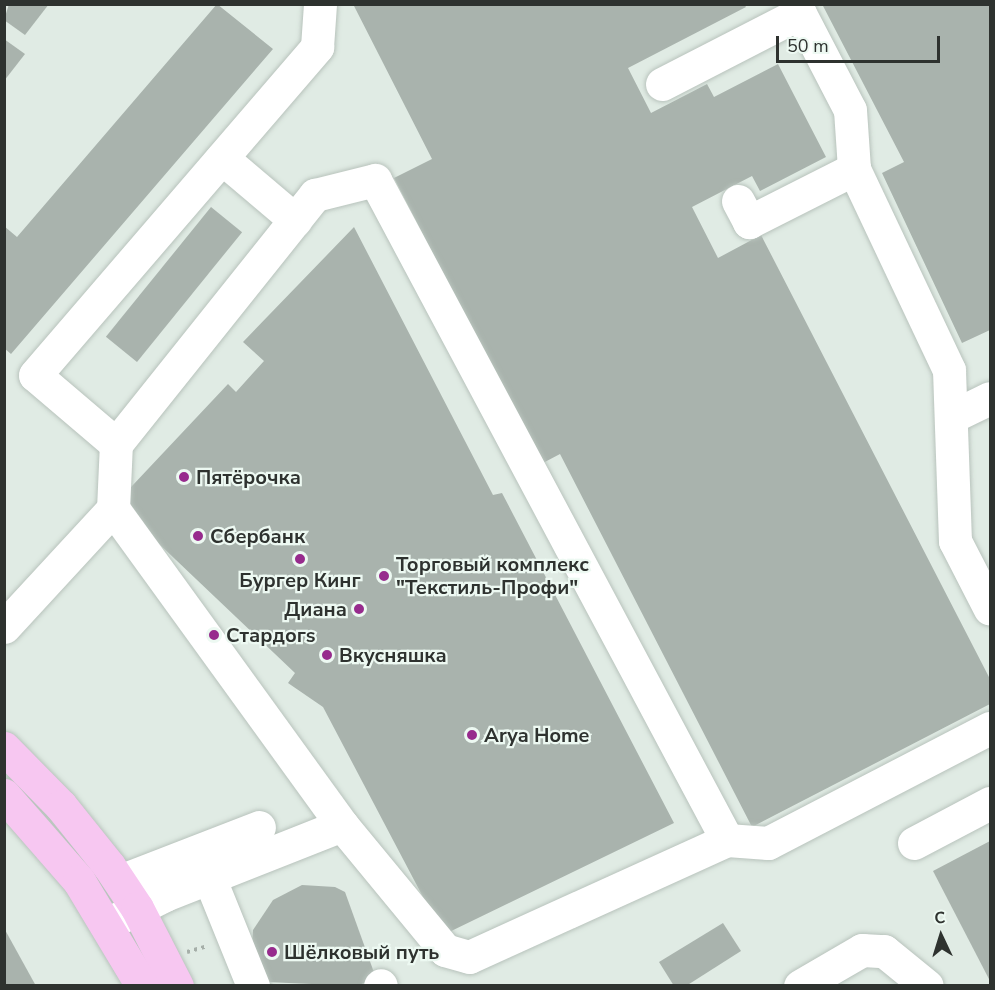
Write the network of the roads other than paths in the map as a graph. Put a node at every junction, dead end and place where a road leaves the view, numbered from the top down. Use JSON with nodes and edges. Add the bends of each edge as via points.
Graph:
{"nodes":[{"id":1,"x":320,"y":4,"type":"edge"},
{"id":2,"x":798,"y":9,"type":"edge"},
{"id":3,"x":662,"y":84,"type":"dead end"},
{"id":4,"x":222,"y":158,"type":"junction"},
{"id":5,"x":854,"y":169,"type":"junction"},
{"id":6,"x":738,"y":201,"type":"dead end"},
{"id":7,"x":295,"y":220,"type":"junction"},
{"id":8,"x":990,"y":398,"type":"edge"},
{"id":9,"x":951,"y":417,"type":"junction"},
{"id":10,"x":116,"y":444,"type":"junction"},
{"id":11,"x":113,"y":509,"type":"junction"},
{"id":12,"x":990,"y":609,"type":"edge"},
{"id":13,"x":4,"y":627,"type":"edge"},
{"id":14,"x":990,"y":728,"type":"edge"},
{"id":15,"x":4,"y":748,"type":"edge"},
{"id":16,"x":4,"y":795,"type":"edge"},
{"id":17,"x":990,"y":803,"type":"edge"},
{"id":18,"x":342,"y":825,"type":"junction"},
{"id":19,"x":259,"y":827,"type":"dead end"},
{"id":20,"x":726,"y":840,"type":"junction"},
{"id":21,"x":914,"y":843,"type":"dead end"},
{"id":22,"x":209,"y":877,"type":"junction"},
{"id":23,"x":120,"y":881,"type":"junction"},
{"id":24,"x":137,"y":908,"type":"junction"},
{"id":25,"x":107,"y":924,"type":"junction"},
{"id":26,"x":142,"y":986,"type":"edge"},
{"id":27,"x":177,"y":986,"type":"edge"},
{"id":28,"x":253,"y":986,"type":"edge"},
{"id":29,"x":800,"y":986,"type":"edge"},
{"id":30,"x":927,"y":986,"type":"edge"}],
"edges":[{"from":1,"to":4,"type":"lane","via":[[317,47]]},
{"from":2,"to":3,"type":"lane"},
{"from":2,"to":5,"type":"lane","via":[[850,110]]},
{"from":4,"to":7,"type":"lane"},
{"from":4,"to":10,"type":"lane","via":[[35,375]]},
{"from":5,"to":6,"type":"lane","via":[[749,222]]},
{"from":5,"to":9,"type":"lane","via":[[949,370]]},
{"from":7,"to":10,"type":"lane"},
{"from":7,"to":20,"type":"lane","via":[[315,195],[375,180]]},
{"from":8,"to":9,"type":"lane"},
{"from":9,"to":12,"type":"lane","via":[[955,541]]},
{"from":10,"to":11,"type":"lane"},
{"from":11,"to":13,"type":"lane"},
{"from":11,"to":18,"type":"lane"},
{"from":14,"to":20,"type":"lane","via":[[768,843]]},
{"from":15,"to":23,"type":"main road","via":[[61,806]]},
{"from":16,"to":25,"type":"main road","via":[[78,881]]},
{"from":17,"to":21,"type":"lane"},
{"from":18,"to":20,"type":"lane","via":[[446,950],[469,957]]},
{"from":18,"to":22,"type":"lane"},
{"from":19,"to":23,"type":"lane"},
{"from":22,"to":24,"type":"lane"},
{"from":22,"to":28,"type":"lane"},
{"from":23,"to":24,"type":"main road"},
{"from":24,"to":25,"type":"lane"},
{"from":24,"to":27,"type":"main road"},
{"from":25,"to":26,"type":"main road"},
{"from":29,"to":30,"type":"lane","via":[[862,950],[884,951]]}]}
